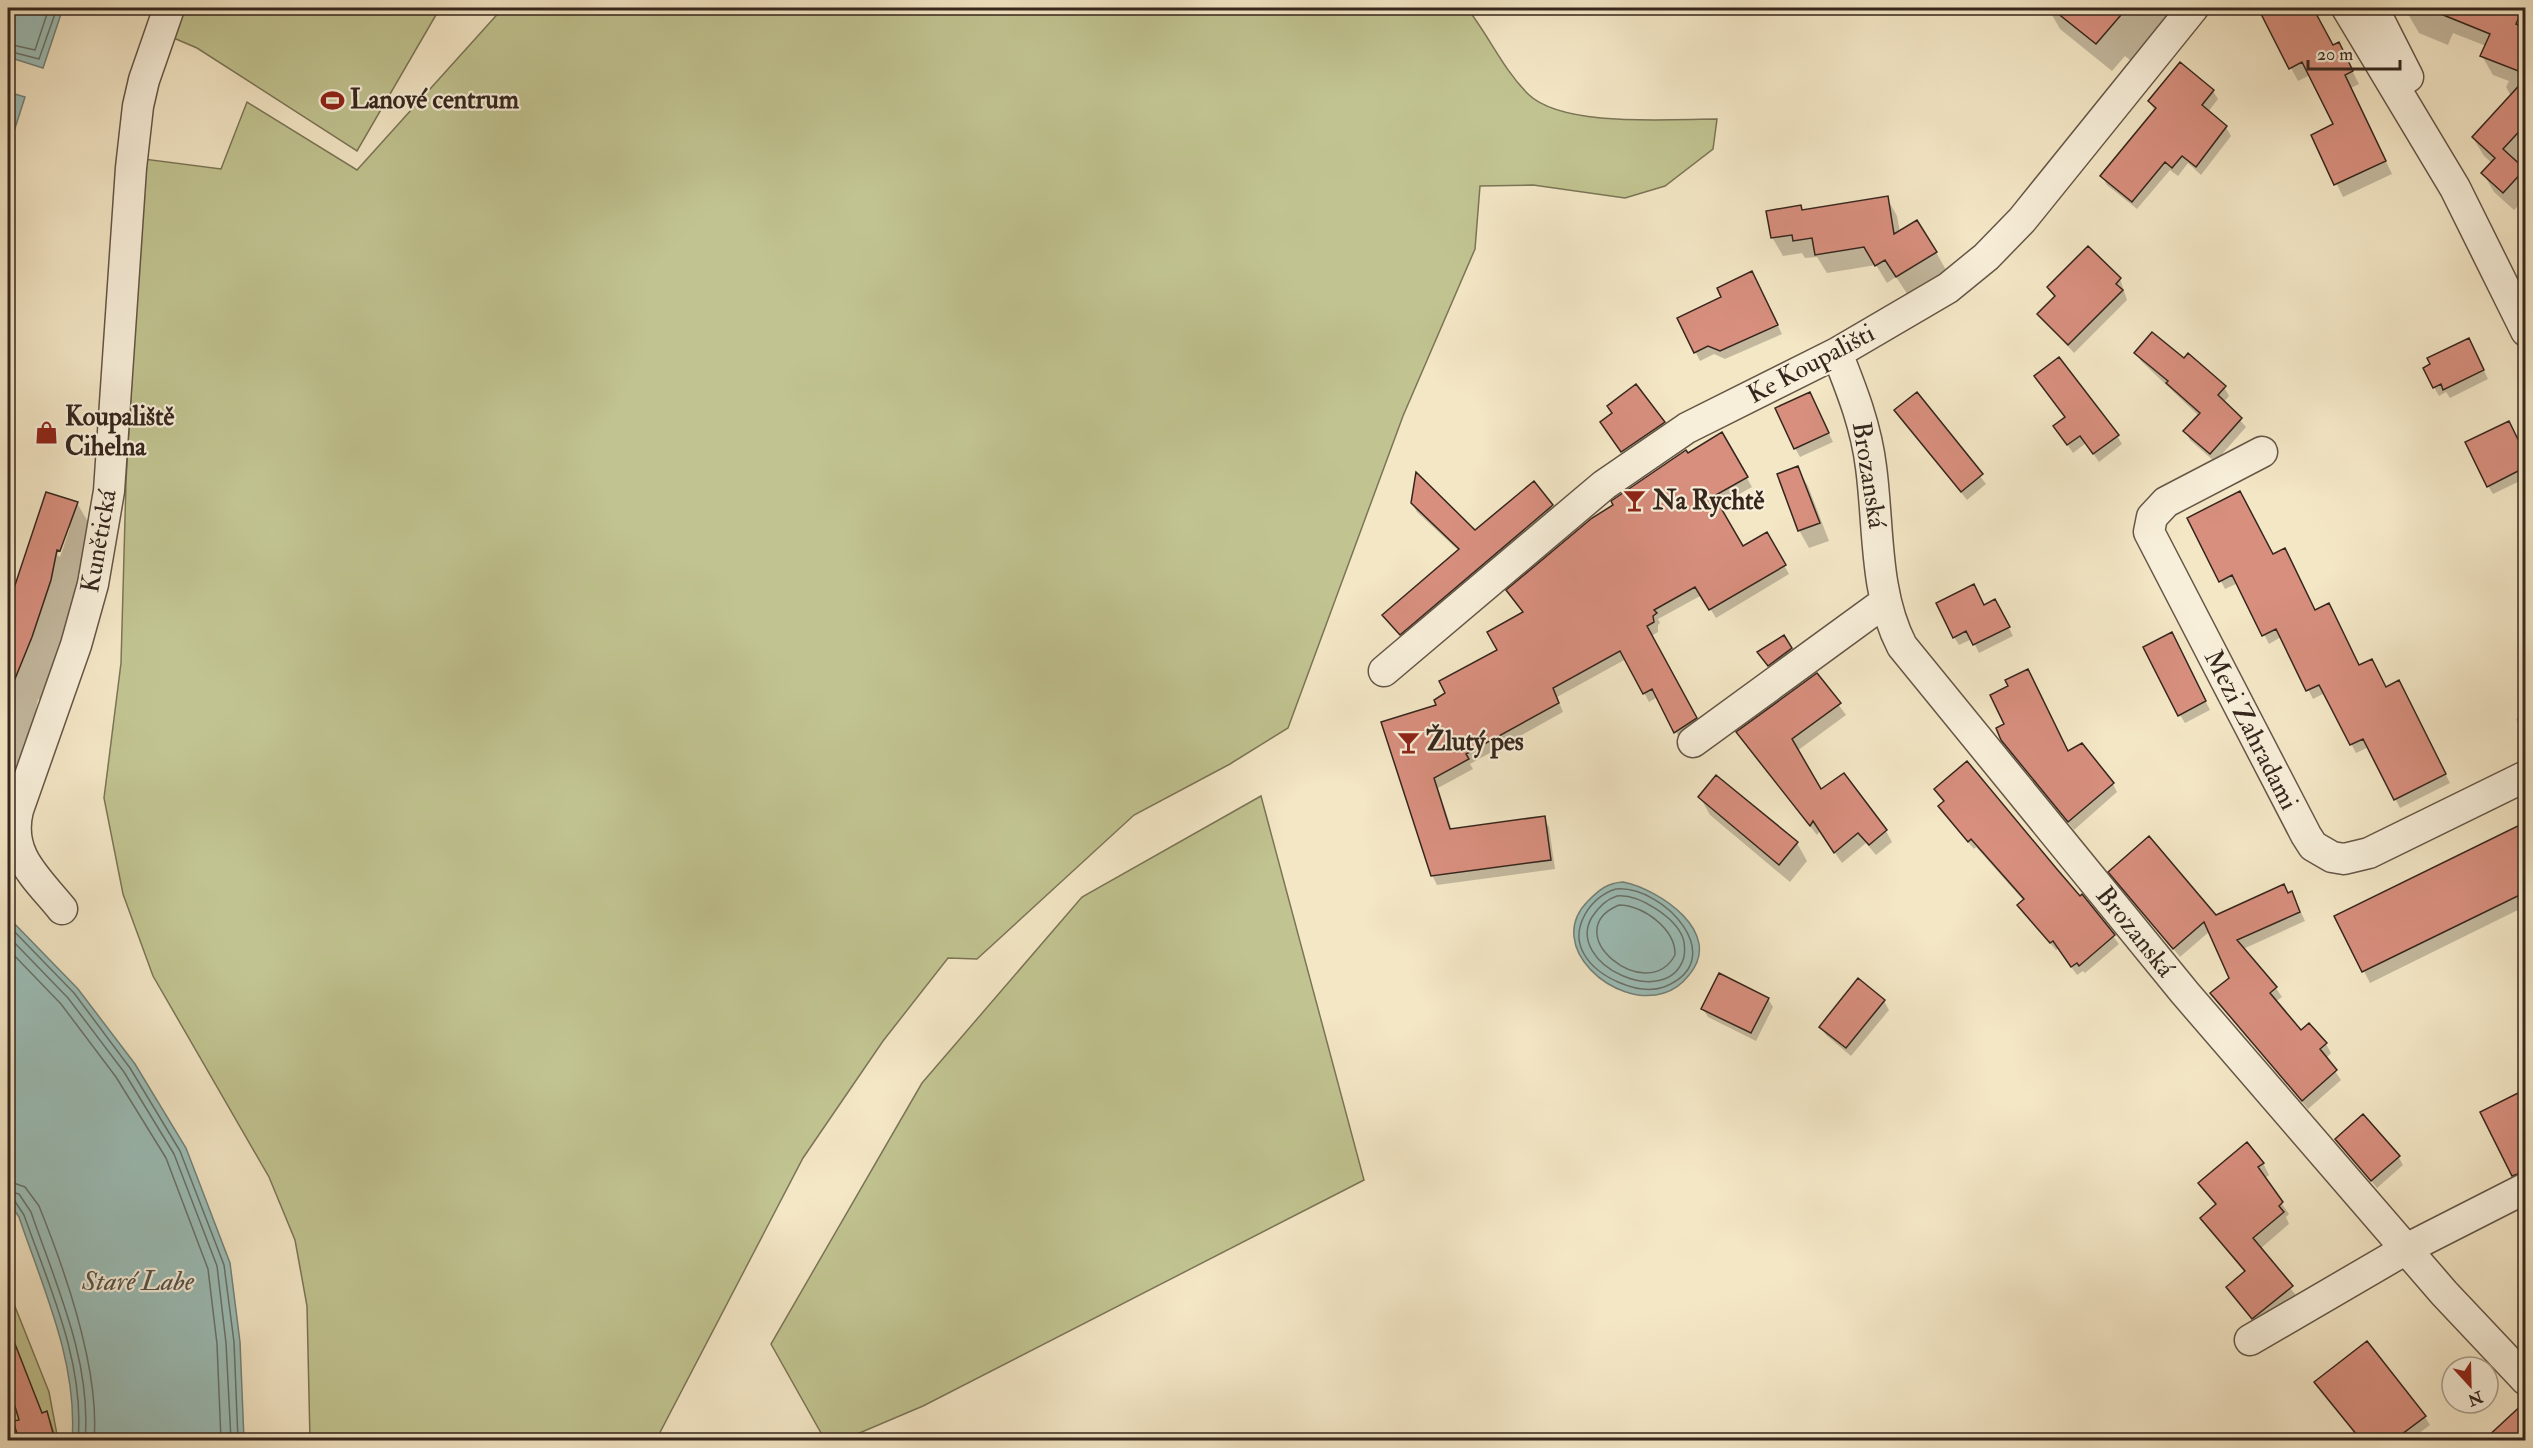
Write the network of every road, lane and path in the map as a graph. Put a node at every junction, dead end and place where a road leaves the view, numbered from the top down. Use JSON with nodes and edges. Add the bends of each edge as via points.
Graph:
{"nodes":[{"id":1,"x":170,"y":8,"type":"edge"},
{"id":2,"x":2193,"y":8,"type":"edge"},
{"id":3,"x":2347,"y":8,"type":"edge"},
{"id":4,"x":2373,"y":8,"type":"edge"},
{"id":5,"x":2455,"y":188,"type":"junction"},
{"id":6,"x":2526,"y":332,"type":"edge"},
{"id":7,"x":1837,"y":353,"type":"junction"},
{"id":8,"x":2262,"y":452,"type":"dead end"},
{"id":9,"x":1885,"y":602,"type":"junction"},
{"id":10,"x":1384,"y":671,"type":"dead end"},
{"id":11,"x":1693,"y":741,"type":"dead end"},
{"id":12,"x":2526,"y":776,"type":"edge"},
{"id":13,"x":63,"y":909,"type":"dead end"},
{"id":14,"x":2526,"y":1188,"type":"edge"},
{"id":15,"x":2408,"y":1248,"type":"junction"},
{"id":16,"x":2250,"y":1340,"type":"dead end"},
{"id":17,"x":2526,"y":1380,"type":"edge"}],
"edges":[{"from":1,"to":13,"type":"street","name":"Kunětická","via":[[138,106],[109,491],[93,584],[14,830],[23,858]]},
{"from":2,"to":7,"type":"street","name":"Ke Koupališti","via":[[2022,219],[1986,257],[1948,288]]},
{"from":3,"to":5,"type":"street"},
{"from":4,"to":5,"type":"street","via":[[2424,110]]},
{"from":5,"to":6,"type":"street"},
{"from":7,"to":9,"type":"street","name":"Brozanská","via":[[1864,427]]},
{"from":7,"to":10,"type":"street","name":"Ke Koupališti","via":[[1687,428],[1604,485]]},
{"from":8,"to":12,"type":"street","name":"Mezi Zahradami","via":[[2166,502],[2152,517],[2150,532],[2313,846],[2344,859],[2369,853]]},
{"from":9,"to":11,"type":"street"},
{"from":9,"to":15,"type":"street","name":"Brozanská","via":[[1891,625],[1921,671],[2185,993]]},
{"from":14,"to":15,"type":"street"},
{"from":15,"to":16,"type":"street"},
{"from":15,"to":17,"type":"street","name":"Brozanská","via":[[2444,1293]]}]}
